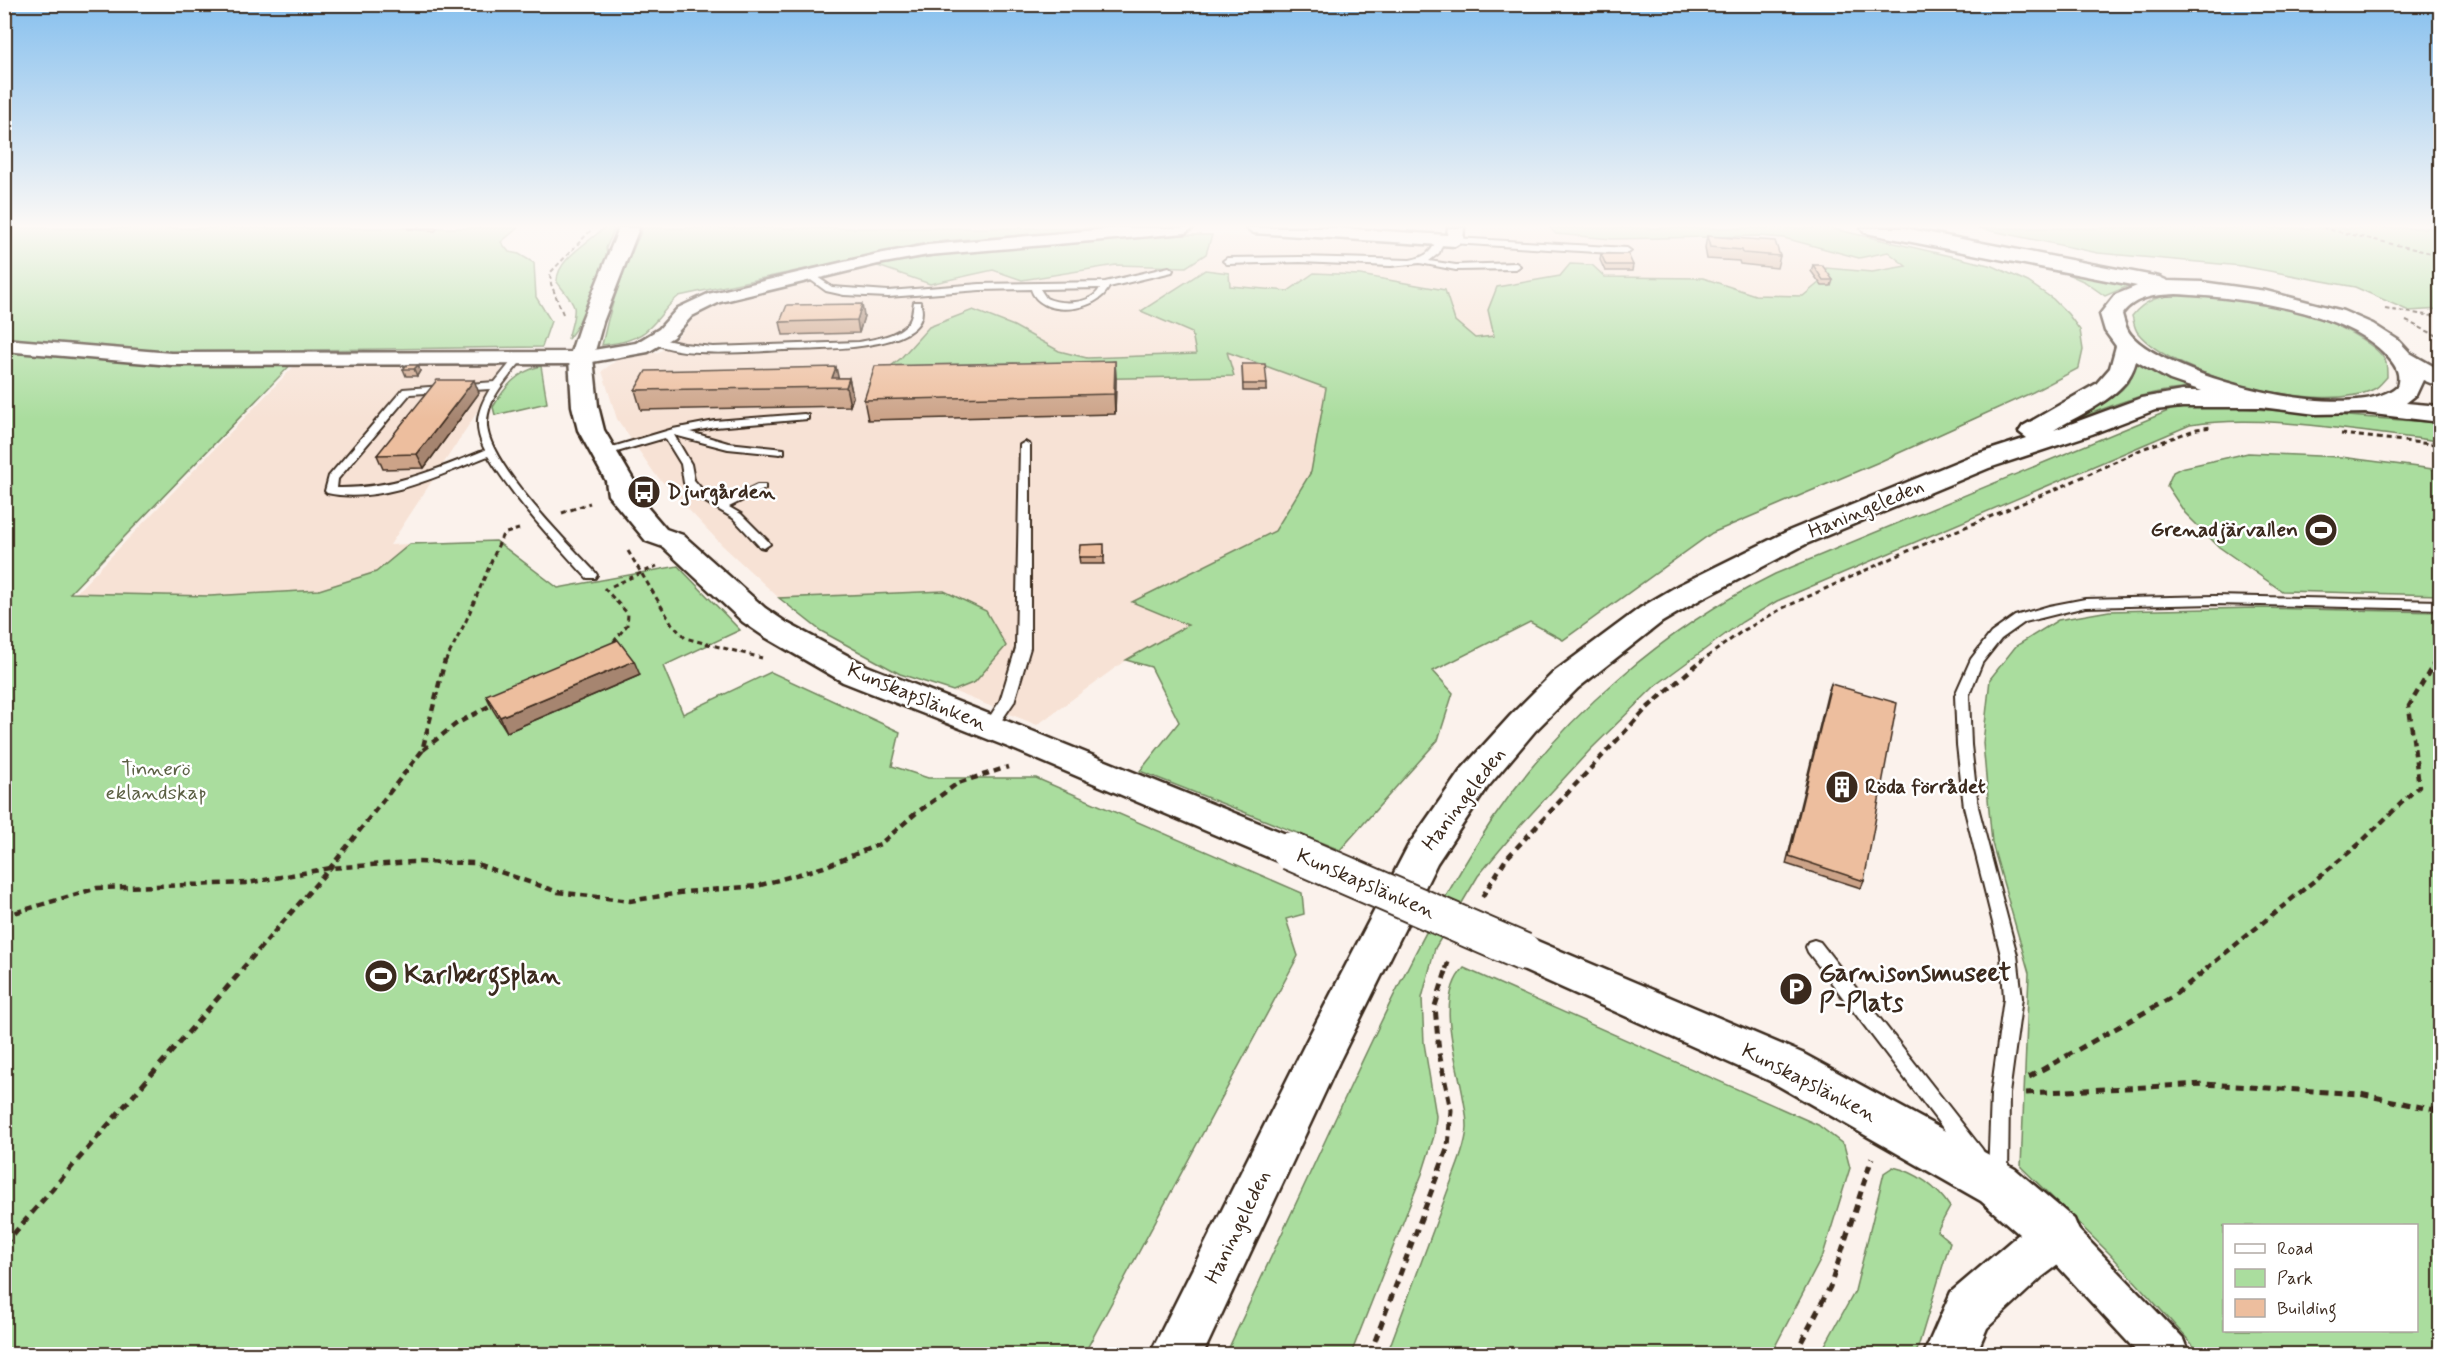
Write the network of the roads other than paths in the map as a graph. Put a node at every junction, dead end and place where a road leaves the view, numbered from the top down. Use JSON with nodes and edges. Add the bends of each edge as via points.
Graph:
{"nodes":[{"id":1,"x":604,"y":291,"type":"edge"},
{"id":2,"x":736,"y":291,"type":"edge"},
{"id":3,"x":847,"y":291,"type":"edge"},
{"id":4,"x":926,"y":291,"type":"edge"},
{"id":5,"x":1037,"y":291,"type":"edge"},
{"id":6,"x":1103,"y":291,"type":"edge"},
{"id":7,"x":2142,"y":291,"type":"edge"},
{"id":8,"x":2239,"y":291,"type":"edge"},
{"id":9,"x":916,"y":304,"type":"dead end"},
{"id":10,"x":656,"y":341,"type":"junction"},
{"id":11,"x":4,"y":345,"type":"edge"},
{"id":12,"x":2128,"y":345,"type":"junction"},
{"id":13,"x":581,"y":358,"type":"junction"},
{"id":14,"x":2403,"y":358,"type":"junction"},
{"id":15,"x":518,"y":359,"type":"junction"},
{"id":16,"x":2440,"y":380,"type":"edge"},
{"id":17,"x":498,"y":385,"type":"junction"},
{"id":18,"x":2261,"y":399,"type":"junction"},
{"id":19,"x":2366,"y":406,"type":"junction"},
{"id":20,"x":2440,"y":414,"type":"edge"},
{"id":21,"x":804,"y":417,"type":"dead end"},
{"id":22,"x":672,"y":433,"type":"junction"},
{"id":23,"x":1025,"y":445,"type":"dead end"},
{"id":24,"x":780,"y":451,"type":"dead end"},
{"id":25,"x":489,"y":452,"type":"junction"},
{"id":26,"x":603,"y":453,"type":"junction"},
{"id":27,"x":1980,"y":462,"type":"junction"},
{"id":28,"x":761,"y":487,"type":"dead end"},
{"id":29,"x":722,"y":506,"type":"junction"},
{"id":30,"x":764,"y":544,"type":"dead end"},
{"id":31,"x":591,"y":575,"type":"road end"},
{"id":32,"x":2440,"y":605,"type":"edge"},
{"id":33,"x":990,"y":727,"type":"junction"},
{"id":34,"x":1814,"y":947,"type":"dead end"},
{"id":35,"x":1998,"y":1185,"type":"junction"},
{"id":36,"x":2057,"y":1236,"type":"junction"},
{"id":37,"x":1176,"y":1354,"type":"edge"},
{"id":38,"x":1950,"y":1354,"type":"edge"},
{"id":39,"x":2168,"y":1354,"type":"edge"}],
"edges":[{"from":1,"to":13,"type":"main road","name":"Kunskapslänken"},
{"from":2,"to":10,"type":"street","via":[[685,312]]},
{"from":3,"to":4,"type":"lane"},
{"from":5,"to":6,"type":"lane","via":[[1045,301],[1068,305],[1083,303]]},
{"from":7,"to":12,"type":"main road","via":[[2104,308],[2114,329]]},
{"from":8,"to":14,"type":"main road","via":[[2323,312],[2384,342]]},
{"from":9,"to":10,"type":"lane","via":[[915,321],[906,330],[871,342],[729,350],[680,347]]},
{"from":10,"to":13,"type":"street","via":[[627,351]]},
{"from":11,"to":15,"type":"street","via":[[171,359]]},
{"from":12,"to":18,"type":"main road","via":[[2182,376]]},
{"from":12,"to":27,"type":"main road","name":"Haningeleden","via":[[2122,369],[2105,389]]},
{"from":13,"to":15,"type":"street"},
{"from":13,"to":26,"type":"main road","name":"Kunskapslänken","via":[[585,406]]},
{"from":14,"to":16,"type":"main road"},
{"from":14,"to":19,"type":"main road","via":[[2411,371],[2411,383],[2404,393]]},
{"from":15,"to":17,"type":"lane"},
{"from":17,"to":25,"type":"lane","via":[[481,425]]},
{"from":17,"to":25,"type":"lane","via":[[407,391],[333,478],[331,491],[387,489],[419,481]]},
{"from":18,"to":19,"type":"main road","via":[[2299,406]]},
{"from":18,"to":27,"type":"main road","name":"Haningeleden","via":[[2150,403]]},
{"from":19,"to":20,"type":"main road"},
{"from":21,"to":22,"type":"lane","via":[[750,420]]},
{"from":22,"to":24,"type":"lane","via":[[741,450]]},
{"from":22,"to":26,"type":"lane"},
{"from":22,"to":29,"type":"lane","via":[[686,464],[688,481],[700,495]]},
{"from":23,"to":33,"type":"lane","via":[[1023,648],[1007,702]]},
{"from":25,"to":31,"type":"lane"},
{"from":26,"to":33,"type":"main road","name":"Kunskapslänken","via":[[620,481],[622,495],[649,528],[673,541],[754,615],[855,674]]},
{"from":27,"to":37,"type":"main road","name":"Haningeleden","via":[[1796,538],[1690,592],[1607,647],[1566,680],[1523,723],[1474,779],[1421,856]]},
{"from":28,"to":29,"type":"lane"},
{"from":29,"to":30,"type":"lane"},
{"from":32,"to":35,"type":"lane","via":[[2214,600],[2085,603],[2020,620],[1996,636],[1976,662],[1962,695],[1964,745],[1971,807],[2009,954],[2013,998],[2000,1094]]},
{"from":33,"to":35,"type":"main road","name":"Kunskapslänken","bridge":true,"via":[[1786,1067]]},
{"from":34,"to":35,"type":"lane"},
{"from":35,"to":36,"type":"main road","name":"Kunskapslänken"},
{"from":36,"to":38,"type":"main road","via":[[1969,1310]]},
{"from":36,"to":39,"type":"street"}]}
